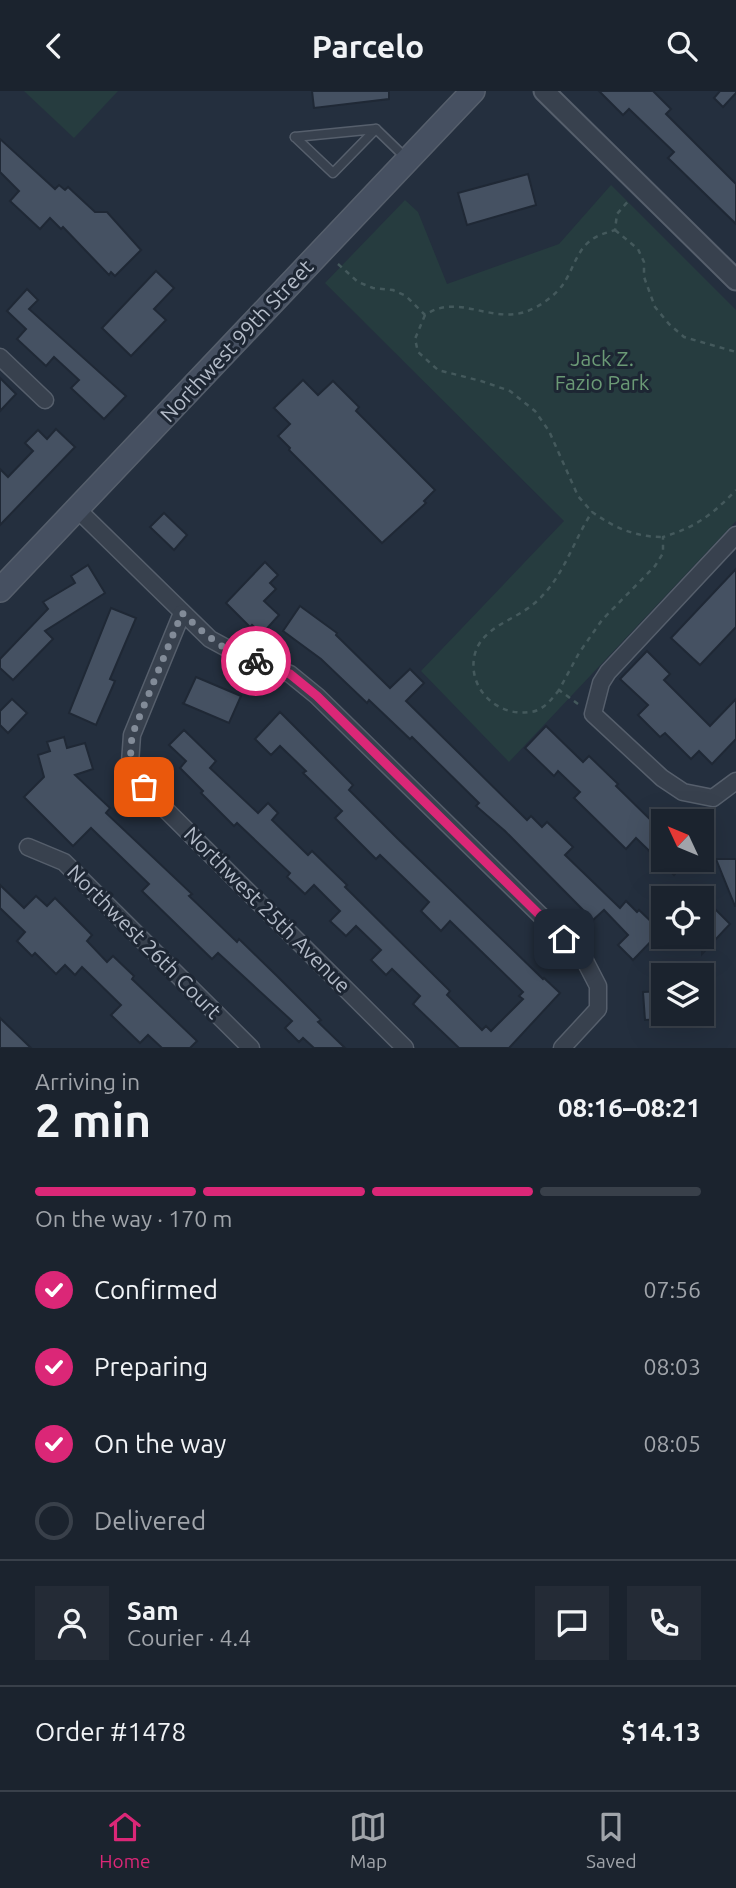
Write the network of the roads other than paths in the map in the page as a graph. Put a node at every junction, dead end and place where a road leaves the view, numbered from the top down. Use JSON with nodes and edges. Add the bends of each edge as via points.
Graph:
{"nodes":[{"id":1,"x":473,"y":91,"type":"edge"},
{"id":2,"x":544,"y":91,"type":"edge"},
{"id":3,"x":376,"y":129,"type":"junction"},
{"id":4,"x":408,"y":160,"type":"junction"},
{"id":5,"x":736,"y":280,"type":"edge"},
{"id":6,"x":0,"y":357,"type":"edge"},
{"id":7,"x":45,"y":400,"type":"dead end"},
{"id":8,"x":77,"y":509,"type":"junction"},
{"id":9,"x":736,"y":535,"type":"edge"},
{"id":10,"x":0,"y":590,"type":"edge"},
{"id":11,"x":182,"y":613,"type":"junction"},
{"id":12,"x":736,"y":782,"type":"edge"},
{"id":13,"x":28,"y":847,"type":"dead end"},
{"id":14,"x":251,"y":1048,"type":"edge"},
{"id":15,"x":405,"y":1048,"type":"edge"},
{"id":16,"x":562,"y":1048,"type":"edge"}],
"edges":[{"from":1,"to":4,"type":"main road","name":"Northwest 99th Street"},
{"from":2,"to":5,"type":"street"},
{"from":3,"to":3,"type":"lane","via":[[349,132],[295,137],[333,173]]},
{"from":3,"to":4,"type":"lane"},
{"from":4,"to":8,"type":"main road","name":"Northwest 99th Street"},
{"from":6,"to":7,"type":"street"},
{"from":8,"to":10,"type":"main road","name":"Northwest 99th Street"},
{"from":8,"to":11,"type":"street"},
{"from":9,"to":12,"type":"street","via":[[608,672],[593,714],[683,792],[713,798]]},
{"from":11,"to":15,"type":"street","name":"Northwest 25th Avenue","via":[[132,735],[130,763],[144,787]]},
{"from":11,"to":16,"type":"street","via":[[211,639],[245,659],[290,674],[317,696],[583,957],[598,986],[598,1009]]},
{"from":13,"to":14,"type":"street","name":"Northwest 26th Court","via":[[64,862]]}]}
